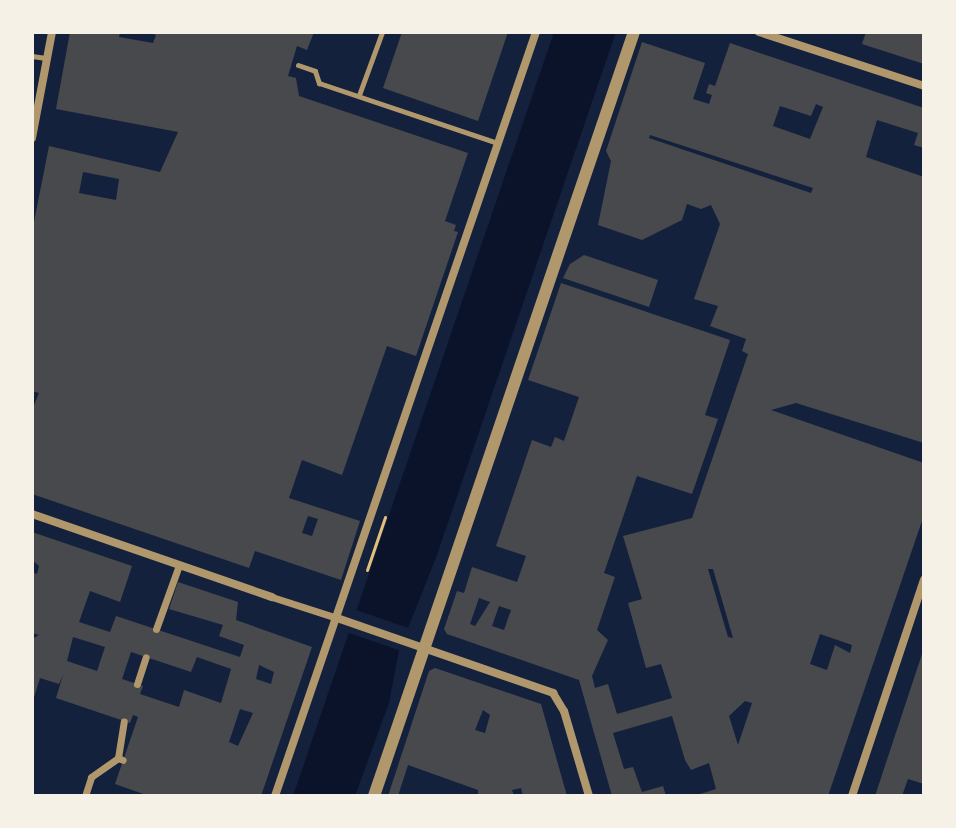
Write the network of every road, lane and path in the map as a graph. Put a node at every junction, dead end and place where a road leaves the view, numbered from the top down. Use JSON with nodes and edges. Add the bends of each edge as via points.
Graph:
{"nodes":[{"id":1,"x":52,"y":32,"type":"edge"},
{"id":2,"x":382,"y":32,"type":"edge"},
{"id":3,"x":536,"y":32,"type":"edge"},
{"id":4,"x":634,"y":32,"type":"edge"},
{"id":5,"x":759,"y":32,"type":"edge"},
{"id":6,"x":32,"y":56,"type":"edge"},
{"id":7,"x":47,"y":58,"type":"junction"},
{"id":8,"x":298,"y":65,"type":"dead end"},
{"id":9,"x":924,"y":86,"type":"edge"},
{"id":10,"x":359,"y":95,"type":"junction"},
{"id":11,"x":32,"y":138,"type":"edge"},
{"id":12,"x":499,"y":143,"type":"junction"},
{"id":13,"x":32,"y":514,"type":"edge"},
{"id":14,"x":179,"y":565,"type":"junction"},
{"id":15,"x":924,"y":580,"type":"edge"},
{"id":16,"x":272,"y":597,"type":"joint"},
{"id":17,"x":337,"y":618,"type":"junction"},
{"id":18,"x":156,"y":629,"type":"dead end"},
{"id":19,"x":425,"y":646,"type":"junction"},
{"id":20,"x":146,"y":657,"type":"dead end"},
{"id":21,"x":137,"y":684,"type":"dead end"},
{"id":22,"x":124,"y":721,"type":"dead end"},
{"id":23,"x":85,"y":796,"type":"edge"},
{"id":24,"x":275,"y":796,"type":"edge"},
{"id":25,"x":374,"y":796,"type":"edge"},
{"id":26,"x":589,"y":796,"type":"edge"},
{"id":27,"x":852,"y":796,"type":"edge"}],
"edges":[{"from":1,"to":7,"type":"street"},
{"from":2,"to":10,"type":"lane"},
{"from":3,"to":12,"type":"street"},
{"from":4,"to":19,"type":"street"},
{"from":5,"to":9,"type":"street"},
{"from":6,"to":7,"type":"lane"},
{"from":7,"to":11,"type":"street"},
{"from":8,"to":10,"type":"lane","via":[[315,71],[319,83]]},
{"from":10,"to":12,"type":"lane"},
{"from":12,"to":17,"type":"street"},
{"from":13,"to":14,"type":"street"},
{"from":14,"to":16,"type":"street"},
{"from":14,"to":18,"type":"street"},
{"from":15,"to":27,"type":"street"},
{"from":16,"to":17,"type":"street"},
{"from":17,"to":19,"type":"street"},
{"from":17,"to":24,"type":"street"},
{"from":19,"to":25,"type":"street"},
{"from":19,"to":26,"type":"street","via":[[553,693],[564,711]]},
{"from":20,"to":21,"type":"street"},
{"from":22,"to":23,"type":"street","via":[[120,759],[91,777]]}]}
